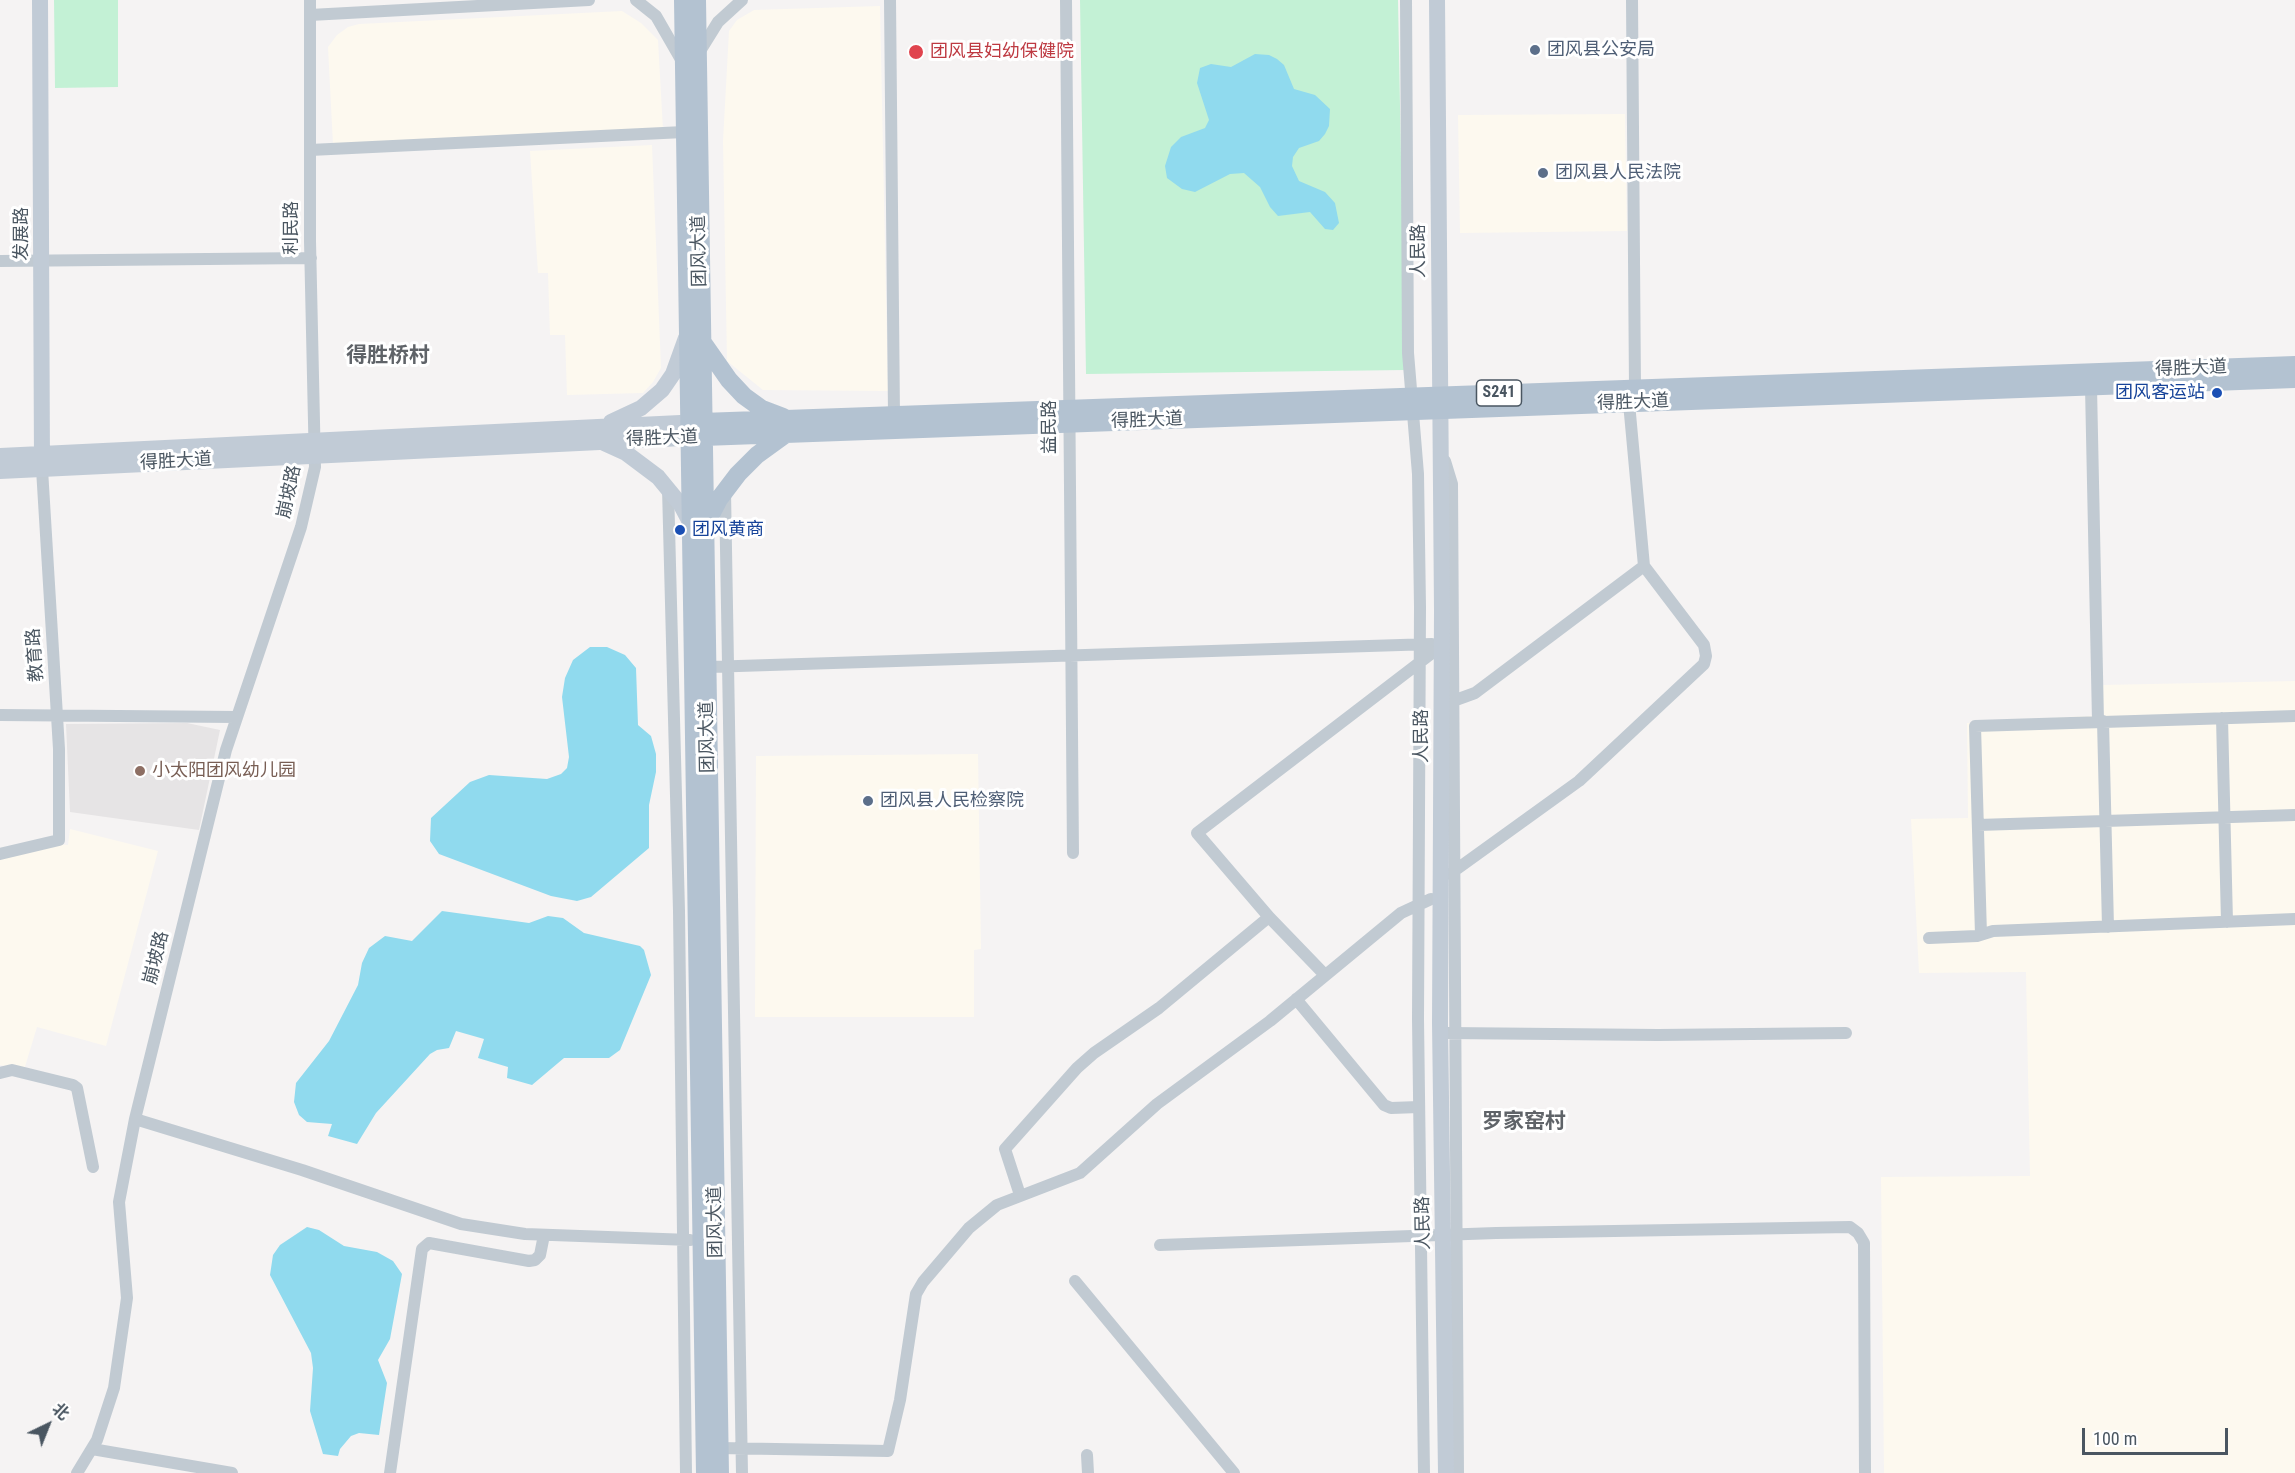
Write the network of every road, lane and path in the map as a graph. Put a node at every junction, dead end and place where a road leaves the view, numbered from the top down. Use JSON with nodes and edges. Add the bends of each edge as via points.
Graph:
{"nodes":[{"id":1,"x":40,"y":0,"type":"edge"},
{"id":2,"x":310,"y":0,"type":"edge"},
{"id":3,"x":589,"y":0,"type":"edge"},
{"id":4,"x":636,"y":0,"type":"edge"},
{"id":5,"x":683,"y":0,"type":"edge"},
{"id":6,"x":697,"y":0,"type":"edge"},
{"id":7,"x":742,"y":0,"type":"edge"},
{"id":8,"x":890,"y":0,"type":"edge"},
{"id":9,"x":1066,"y":0,"type":"edge"},
{"id":10,"x":1406,"y":0,"type":"edge"},
{"id":11,"x":1426,"y":0,"type":"edge"},
{"id":12,"x":1437,"y":0,"type":"edge"},
{"id":13,"x":1632,"y":0,"type":"edge"},
{"id":14,"x":310,"y":15,"type":"junction"},
{"id":15,"x":690,"y":59,"type":"junction"},
{"id":16,"x":684,"y":132,"type":"junction"},
{"id":17,"x":310,"y":150,"type":"junction"},
{"id":18,"x":311,"y":258,"type":"junction"},
{"id":19,"x":0,"y":261,"type":"edge"},
{"id":20,"x":41,"y":261,"type":"junction"},
{"id":21,"x":694,"y":339,"type":"junction"},
{"id":22,"x":2293,"y":372,"type":"edge"},
{"id":23,"x":2091,"y":387,"type":"junction"},
{"id":24,"x":1632,"y":396,"type":"junction"},
{"id":25,"x":1427,"y":403,"type":"junction"},
{"id":26,"x":894,"y":415,"type":"junction"},
{"id":27,"x":1068,"y":416,"type":"junction"},
{"id":28,"x":788,"y":427,"type":"junction"},
{"id":29,"x":695,"y":430,"type":"junction"},
{"id":30,"x":600,"y":434,"type":"junction"},
{"id":31,"x":1440,"y":446,"type":"junction"},
{"id":32,"x":315,"y":448,"type":"junction"},
{"id":33,"x":0,"y":456,"type":"edge"},
{"id":34,"x":42,"y":461,"type":"junction"},
{"id":35,"x":0,"y":471,"type":"edge"},
{"id":36,"x":668,"y":488,"type":"junction"},
{"id":37,"x":725,"y":491,"type":"junction"},
{"id":38,"x":697,"y":525,"type":"junction"},
{"id":39,"x":1644,"y":567,"type":"junction"},
{"id":40,"x":1426,"y":651,"type":"junction"},
{"id":41,"x":1071,"y":656,"type":"junction"},
{"id":42,"x":706,"y":667,"type":"junction"},
{"id":43,"x":728,"y":667,"type":"junction"},
{"id":44,"x":1453,"y":700,"type":"junction"},
{"id":45,"x":0,"y":715,"type":"edge"},
{"id":46,"x":57,"y":716,"type":"junction"},
{"id":47,"x":236,"y":717,"type":"junction"},
{"id":48,"x":2295,"y":717,"type":"edge"},
{"id":49,"x":2222,"y":718,"type":"junction"},
{"id":50,"x":2100,"y":721,"type":"junction"},
{"id":51,"x":2295,"y":815,"type":"edge"},
{"id":52,"x":2224,"y":817,"type":"junction"},
{"id":53,"x":2105,"y":821,"type":"junction"},
{"id":54,"x":1978,"y":825,"type":"junction"},
{"id":55,"x":1073,"y":853,"type":"dead end"},
{"id":56,"x":0,"y":854,"type":"edge"},
{"id":57,"x":1448,"y":875,"type":"junction"},
{"id":58,"x":1425,"y":902,"type":"junction"},
{"id":59,"x":1269,"y":916,"type":"junction"},
{"id":60,"x":2295,"y":920,"type":"edge"},
{"id":61,"x":2227,"y":922,"type":"junction"},
{"id":62,"x":2108,"y":927,"type":"junction"},
{"id":63,"x":1981,"y":934,"type":"junction"},
{"id":64,"x":1929,"y":938,"type":"dead end"},
{"id":65,"x":1325,"y":975,"type":"junction"},
{"id":66,"x":1296,"y":999,"type":"junction"},
{"id":67,"x":1448,"y":1033,"type":"junction"},
{"id":68,"x":1846,"y":1033,"type":"dead end"},
{"id":69,"x":0,"y":1073,"type":"edge"},
{"id":70,"x":1419,"y":1107,"type":"junction"},
{"id":71,"x":135,"y":1119,"type":"junction"},
{"id":72,"x":93,"y":1167,"type":"dead end"},
{"id":73,"x":1020,"y":1195,"type":"junction"},
{"id":74,"x":544,"y":1235,"type":"junction"},
{"id":75,"x":1438,"y":1235,"type":"junction"},
{"id":76,"x":683,"y":1240,"type":"junction"},
{"id":77,"x":701,"y":1240,"type":"junction"},
{"id":78,"x":1160,"y":1245,"type":"dead end"},
{"id":79,"x":1075,"y":1281,"type":"dead end"},
{"id":80,"x":719,"y":1448,"type":"junction"},
{"id":81,"x":741,"y":1448,"type":"junction"},
{"id":82,"x":92,"y":1449,"type":"junction"},
{"id":83,"x":1088,"y":1455,"type":"dead end"},
{"id":84,"x":77,"y":1473,"type":"edge"},
{"id":85,"x":232,"y":1473,"type":"edge"},
{"id":86,"x":390,"y":1473,"type":"edge"},
{"id":87,"x":686,"y":1473,"type":"edge"},
{"id":88,"x":705,"y":1473,"type":"edge"},
{"id":89,"x":720,"y":1473,"type":"edge"},
{"id":90,"x":742,"y":1473,"type":"edge"},
{"id":91,"x":1088,"y":1473,"type":"edge"},
{"id":92,"x":1234,"y":1473,"type":"edge"},
{"id":93,"x":1424,"y":1473,"type":"edge"},
{"id":94,"x":1436,"y":1473,"type":"edge"},
{"id":95,"x":1446,"y":1473,"type":"edge"},
{"id":96,"x":1458,"y":1473,"type":"edge"},
{"id":97,"x":1865,"y":1473,"type":"edge"}],
"edges":[{"from":1,"to":20,"type":"street","name":"发展路"},
{"from":2,"to":14,"type":"street","name":"利民路"},
{"from":3,"to":14,"type":"street"},
{"from":4,"to":15,"type":"street","via":[[649,9]]},
{"from":5,"to":15,"type":"main road","name":"团风大道"},
{"from":6,"to":15,"type":"main road","name":"团风大道"},
{"from":7,"to":15,"type":"street","via":[[718,22]]},
{"from":8,"to":26,"type":"street"},
{"from":9,"to":27,"type":"street","name":"益民路"},
{"from":10,"to":25,"type":"street","via":[[1408,353]]},
{"from":11,"to":25,"type":"street","name":"人民路"},
{"from":12,"to":25,"type":"street","name":"人民路"},
{"from":13,"to":24,"type":"street"},
{"from":14,"to":17,"type":"street","name":"利民路"},
{"from":15,"to":16,"type":"main road","name":"团风大道"},
{"from":15,"to":21,"type":"main road","name":"团风大道"},
{"from":16,"to":17,"type":"street"},
{"from":16,"to":21,"type":"main road","name":"团风大道"},
{"from":17,"to":18,"type":"street","name":"利民路"},
{"from":18,"to":20,"type":"street"},
{"from":18,"to":32,"type":"street","name":"利民路"},
{"from":19,"to":20,"type":"street"},
{"from":20,"to":34,"type":"street","name":"发展路"},
{"from":21,"to":28,"type":"main road","via":[[744,396]]},
{"from":21,"to":29,"type":"main road","name":"团风大道"},
{"from":21,"to":30,"type":"street","via":[[656,397]]},
{"from":22,"to":23,"type":"main road","name":"得胜大道","number":"S241"},
{"from":22,"to":24,"type":"main road","name":"得胜大道","number":"S241"},
{"from":23,"to":24,"type":"main road","name":"得胜大道","number":"S241"},
{"from":23,"to":50,"type":"street"},
{"from":24,"to":25,"type":"main road","name":"得胜大道","number":"S241"},
{"from":24,"to":39,"type":"street"},
{"from":25,"to":27,"type":"main road","name":"得胜大道","number":"S241"},
{"from":25,"to":31,"type":"street","name":"人民路"},
{"from":25,"to":40,"type":"street","name":"人民路"},
{"from":26,"to":27,"type":"main road","name":"得胜大道","number":"S241"},
{"from":26,"to":28,"type":"main road","name":"得胜大道","number":"S241"},
{"from":27,"to":28,"type":"main road","name":"得胜大道","number":"S241"},
{"from":27,"to":41,"type":"street","name":"益民路"},
{"from":28,"to":29,"type":"main road","name":"得胜大道","number":"S241"},
{"from":28,"to":37,"type":"main road"},
{"from":29,"to":30,"type":"street","name":"得胜大道"},
{"from":29,"to":38,"type":"main road","name":"团风大道"},
{"from":30,"to":32,"type":"street","name":"得胜大道"},
{"from":30,"to":36,"type":"street"},
{"from":31,"to":44,"type":"street","via":[[1452,484]]},
{"from":31,"to":57,"type":"street","name":"人民路"},
{"from":32,"to":34,"type":"street","name":"得胜大道"},
{"from":32,"to":47,"type":"street","name":"崩坡路","via":[[306,510]]},
{"from":33,"to":34,"type":"street","name":"得胜大道"},
{"from":34,"to":35,"type":"street","name":"得胜大道"},
{"from":34,"to":46,"type":"street","name":"教育路"},
{"from":36,"to":38,"type":"street"},
{"from":36,"to":76,"type":"street"},
{"from":37,"to":38,"type":"main road"},
{"from":37,"to":43,"type":"street"},
{"from":38,"to":42,"type":"main road","name":"团风大道"},
{"from":38,"to":77,"type":"main road","name":"团风大道"},
{"from":39,"to":44,"type":"street","via":[[1475,693]]},
{"from":39,"to":57,"type":"street","via":[[1704,645],[1704,664],[1579,781]]},
{"from":40,"to":41,"type":"street"},
{"from":40,"to":58,"type":"street","name":"人民路"},
{"from":40,"to":59,"type":"street","via":[[1197,833]]},
{"from":41,"to":43,"type":"street"},
{"from":41,"to":55,"type":"street","name":"益民路"},
{"from":42,"to":43,"type":"street"},
{"from":42,"to":80,"type":"main road","name":"团风大道"},
{"from":43,"to":81,"type":"street"},
{"from":44,"to":57,"type":"street"},
{"from":45,"to":46,"type":"street"},
{"from":46,"to":47,"type":"street"},
{"from":46,"to":56,"type":"street","name":"教育路","via":[[59,840]]},
{"from":47,"to":71,"type":"street","name":"崩坡路"},
{"from":48,"to":49,"type":"street"},
{"from":49,"to":50,"type":"street"},
{"from":49,"to":52,"type":"street"},
{"from":50,"to":53,"type":"street"},
{"from":50,"to":54,"type":"street","via":[[1975,726]]},
{"from":51,"to":52,"type":"street"},
{"from":52,"to":53,"type":"street"},
{"from":52,"to":61,"type":"street"},
{"from":53,"to":54,"type":"street"},
{"from":53,"to":62,"type":"street"},
{"from":54,"to":63,"type":"street"},
{"from":57,"to":67,"type":"street","name":"人民路"},
{"from":58,"to":65,"type":"street","via":[[1401,913]]},
{"from":58,"to":70,"type":"street"},
{"from":58,"to":75,"type":"street","name":"人民路"},
{"from":59,"to":65,"type":"street"},
{"from":59,"to":73,"type":"street","via":[[1070,1076],[1005,1149]]},
{"from":60,"to":61,"type":"street"},
{"from":61,"to":62,"type":"street"},
{"from":62,"to":63,"type":"street"},
{"from":63,"to":64,"type":"street"},
{"from":65,"to":66,"type":"street"},
{"from":66,"to":70,"type":"street","via":[[1384,1105]]},
{"from":66,"to":73,"type":"street","via":[[1156,1104],[1080,1173]]},
{"from":67,"to":68,"type":"street"},
{"from":67,"to":75,"type":"street","name":"人民路"},
{"from":69,"to":72,"type":"street","via":[[12,1070],[74,1085]]},
{"from":70,"to":75,"type":"street"},
{"from":71,"to":74,"type":"street","via":[[461,1224]]},
{"from":71,"to":82,"type":"street","name":"崩坡路","via":[[119,1202],[126,1311],[114,1388]]},
{"from":73,"to":81,"type":"street","via":[[997,1205],[969,1228],[916,1294],[888,1450]]},
{"from":74,"to":76,"type":"street"},
{"from":74,"to":86,"type":"street","via":[[540,1255],[535,1260],[429,1243],[422,1249]]},
{"from":75,"to":78,"type":"street"},
{"from":75,"to":93,"type":"street"},
{"from":75,"to":94,"type":"street","name":"人民路"},
{"from":75,"to":95,"type":"street","name":"人民路"},
{"from":75,"to":96,"type":"street"},
{"from":75,"to":97,"type":"street","via":[[1840,1226],[1854,1230],[1864,1243]]},
{"from":76,"to":77,"type":"street"},
{"from":76,"to":87,"type":"street"},
{"from":77,"to":88,"type":"main road","name":"团风大道"},
{"from":79,"to":92,"type":"street"},
{"from":80,"to":81,"type":"street"},
{"from":80,"to":89,"type":"main road","name":"团风大道"},
{"from":81,"to":90,"type":"street"},
{"from":82,"to":84,"type":"street","name":"崩坡路"},
{"from":82,"to":85,"type":"street"},
{"from":83,"to":91,"type":"street"}]}
